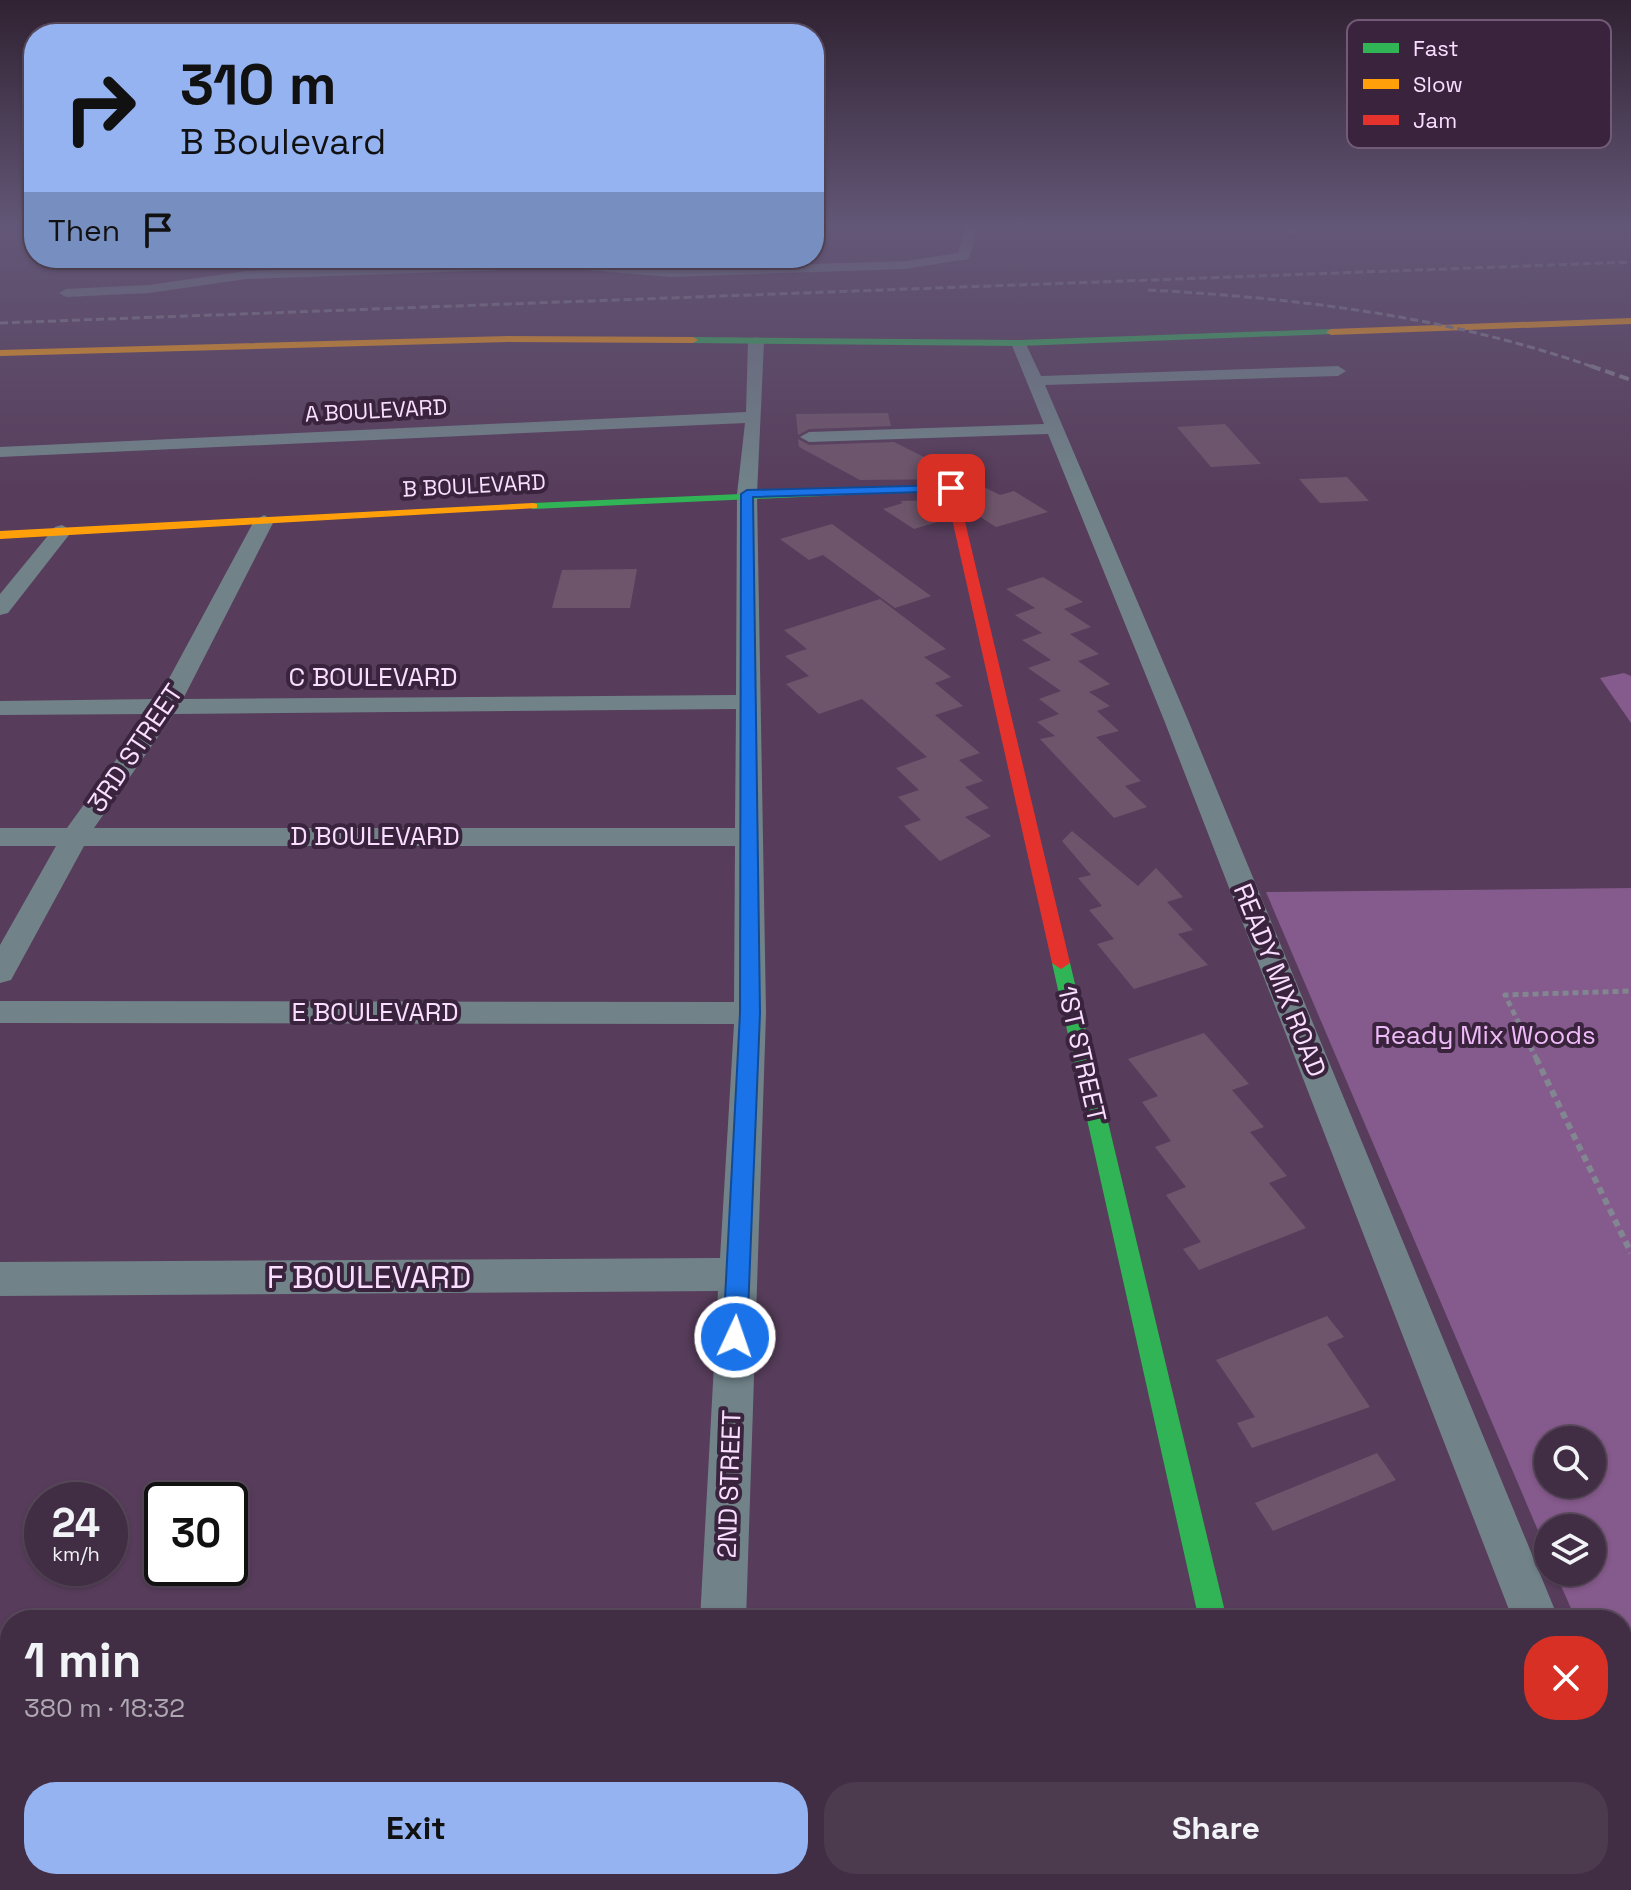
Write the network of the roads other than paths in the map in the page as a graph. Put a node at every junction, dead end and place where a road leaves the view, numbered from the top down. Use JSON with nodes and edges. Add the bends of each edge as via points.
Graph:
{"nodes":[{"id":1,"x":1631,"y":321,"type":"edge"},
{"id":2,"x":756,"y":342,"type":"junction"},
{"id":3,"x":1019,"y":343,"type":"junction"},
{"id":4,"x":0,"y":353,"type":"edge"},
{"id":5,"x":1338,"y":371,"type":"dead end"},
{"id":6,"x":1033,"y":381,"type":"junction"},
{"id":7,"x":754,"y":417,"type":"junction"},
{"id":8,"x":1053,"y":429,"type":"junction"},
{"id":9,"x":809,"y":437,"type":"dead end"},
{"id":10,"x":0,"y":452,"type":"edge"},
{"id":11,"x":951,"y":488,"type":"joint"},
{"id":12,"x":747,"y":494,"type":"junction"},
{"id":13,"x":264,"y":521,"type":"junction"},
{"id":14,"x":62,"y":531,"type":"junction"},
{"id":15,"x":0,"y":535,"type":"edge"},
{"id":16,"x":0,"y":608,"type":"edge"},
{"id":17,"x":747,"y":702,"type":"junction"},
{"id":18,"x":167,"y":706,"type":"junction"},
{"id":19,"x":0,"y":708,"type":"edge"},
{"id":20,"x":76,"y":835,"type":"junction"},
{"id":21,"x":0,"y":837,"type":"edge"},
{"id":22,"x":751,"y":837,"type":"junction"},
{"id":23,"x":0,"y":972,"type":"edge"},
{"id":24,"x":0,"y":1012,"type":"edge"},
{"id":25,"x":750,"y":1013,"type":"junction"},
{"id":26,"x":738,"y":1274,"type":"junction"},
{"id":27,"x":0,"y":1279,"type":"edge"},
{"id":28,"x":723,"y":1610,"type":"edge"},
{"id":29,"x":1211,"y":1610,"type":"edge"},
{"id":30,"x":1532,"y":1610,"type":"edge"}],
"edges":[{"from":1,"to":3,"type":"main road"},
{"from":2,"to":3,"type":"main road"},
{"from":2,"to":4,"type":"main road","via":[[389,340]]},
{"from":2,"to":7,"type":"street","name":"2ND STREET"},
{"from":3,"to":6,"type":"street","name":"READY MIX ROAD"},
{"from":5,"to":6,"type":"street"},
{"from":6,"to":8,"type":"street","name":"READY MIX ROAD"},
{"from":7,"to":10,"type":"street","name":"A BOULEVARD"},
{"from":7,"to":12,"type":"street","name":"2ND STREET"},
{"from":8,"to":9,"type":"street"},
{"from":8,"to":30,"type":"street","name":"READY MIX ROAD","via":[[1176,720]]},
{"from":11,"to":12,"type":"main road","name":"B BOULEVARD"},
{"from":11,"to":29,"type":"main road","name":"1ST STREET"},
{"from":12,"to":13,"type":"main road","name":"B BOULEVARD"},
{"from":12,"to":17,"type":"street","name":"2ND STREET"},
{"from":13,"to":14,"type":"main road","name":"B BOULEVARD"},
{"from":13,"to":18,"type":"street","name":"3RD STREET"},
{"from":14,"to":15,"type":"main road","name":"B BOULEVARD"},
{"from":14,"to":16,"type":"street"},
{"from":17,"to":18,"type":"street","name":"C BOULEVARD"},
{"from":17,"to":22,"type":"street","name":"2ND STREET"},
{"from":18,"to":19,"type":"street","name":"C BOULEVARD"},
{"from":18,"to":20,"type":"street","name":"3RD STREET"},
{"from":20,"to":21,"type":"street","name":"D BOULEVARD"},
{"from":20,"to":22,"type":"street","name":"D BOULEVARD"},
{"from":20,"to":23,"type":"street","name":"3RD STREET"},
{"from":22,"to":25,"type":"street","name":"2ND STREET"},
{"from":24,"to":25,"type":"street","name":"E BOULEVARD"},
{"from":25,"to":26,"type":"street","name":"2ND STREET"},
{"from":26,"to":27,"type":"street","name":"F BOULEVARD"},
{"from":26,"to":28,"type":"street","name":"2ND STREET"}]}
